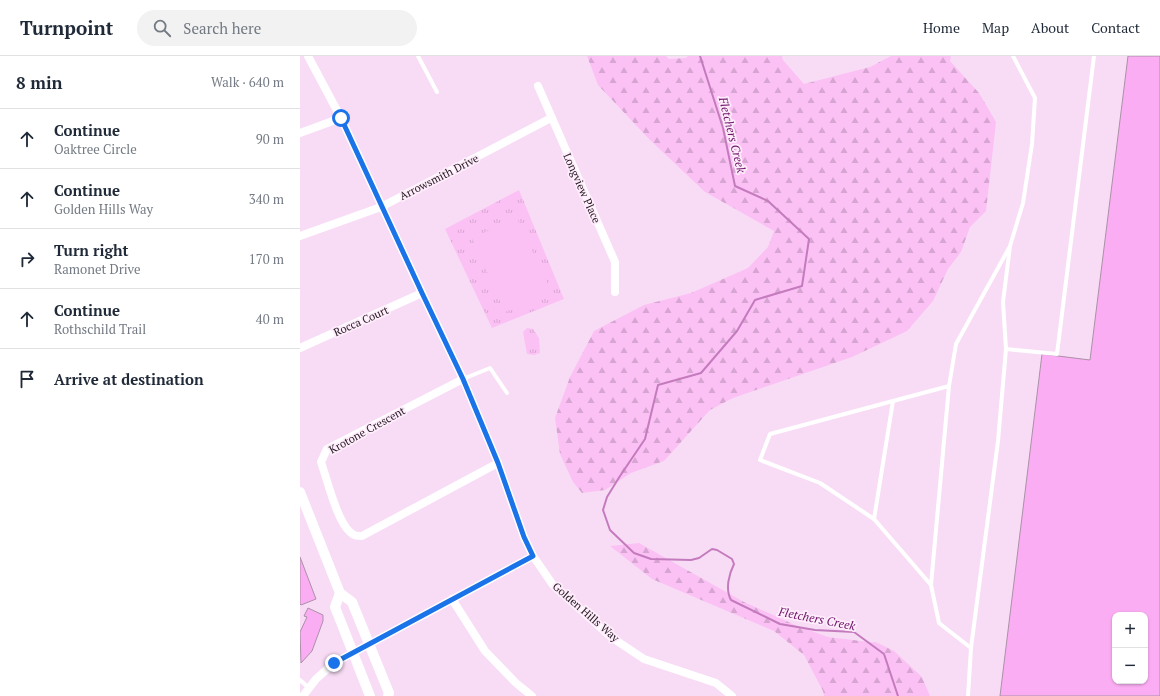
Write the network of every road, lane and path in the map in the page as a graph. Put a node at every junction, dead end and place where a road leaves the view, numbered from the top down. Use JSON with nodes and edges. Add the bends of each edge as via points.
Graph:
{"nodes":[{"id":1,"x":308,"y":56,"type":"edge"},
{"id":2,"x":418,"y":56,"type":"edge"},
{"id":3,"x":1013,"y":56,"type":"edge"},
{"id":4,"x":1094,"y":56,"type":"edge"},
{"id":5,"x":538,"y":86,"type":"dead end"},
{"id":6,"x":437,"y":92,"type":"dead end"},
{"id":7,"x":341,"y":118,"type":"junction"},
{"id":8,"x":551,"y":118,"type":"junction"},
{"id":9,"x":300,"y":133,"type":"edge"},
{"id":10,"x":381,"y":207,"type":"junction"},
{"id":11,"x":300,"y":236,"type":"edge"},
{"id":12,"x":1010,"y":246,"type":"junction"},
{"id":13,"x":615,"y":292,"type":"dead end"},
{"id":14,"x":422,"y":293,"type":"junction"},
{"id":15,"x":300,"y":348,"type":"edge"},
{"id":16,"x":1006,"y":349,"type":"junction"},
{"id":17,"x":463,"y":379,"type":"junction"},
{"id":18,"x":950,"y":386,"type":"junction"},
{"id":19,"x":507,"y":393,"type":"dead end"},
{"id":20,"x":893,"y":401,"type":"junction"},
{"id":21,"x":498,"y":463,"type":"junction"},
{"id":22,"x":300,"y":492,"type":"edge"},
{"id":23,"x":874,"y":519,"type":"junction"},
{"id":24,"x":533,"y":556,"type":"junction"},
{"id":25,"x":931,"y":585,"type":"junction"},
{"id":26,"x":340,"y":593,"type":"junction"},
{"id":27,"x":452,"y":599,"type":"junction"},
{"id":28,"x":369,"y":644,"type":"junction"},
{"id":29,"x":971,"y":648,"type":"junction"},
{"id":30,"x":353,"y":653,"type":"junction"},
{"id":31,"x":300,"y":680,"type":"edge"},
{"id":32,"x":309,"y":688,"type":"junction"},
{"id":33,"x":303,"y":696,"type":"edge"},
{"id":34,"x":370,"y":696,"type":"edge"},
{"id":35,"x":388,"y":696,"type":"edge"},
{"id":36,"x":532,"y":696,"type":"edge"},
{"id":37,"x":732,"y":696,"type":"edge"},
{"id":38,"x":968,"y":696,"type":"edge"}],
"edges":[{"from":1,"to":7,"type":"street","name":"Golden Hills Way"},
{"from":2,"to":6,"type":"lane"},
{"from":3,"to":12,"type":"lane","via":[[1035,98],[1032,144],[1023,203]]},
{"from":4,"to":16,"type":"lane","via":[[1057,354]]},
{"from":5,"to":8,"type":"street","name":"Longview Place"},
{"from":7,"to":9,"type":"street"},
{"from":7,"to":10,"type":"street","name":"Golden Hills Way"},
{"from":8,"to":10,"type":"street","name":"Arrowsmith Drive"},
{"from":8,"to":13,"type":"street","name":"Longview Place","via":[[615,262]]},
{"from":10,"to":11,"type":"street","name":"Arrowsmith Drive"},
{"from":10,"to":14,"type":"street","name":"Golden Hills Way"},
{"from":12,"to":16,"type":"lane","via":[[1003,302]]},
{"from":12,"to":18,"type":"lane","via":[[956,344]]},
{"from":14,"to":15,"type":"street","name":"Rocca Court"},
{"from":14,"to":17,"type":"street","name":"Golden Hills Way"},
{"from":16,"to":29,"type":"lane","via":[[998,440]]},
{"from":17,"to":19,"type":"lane","via":[[490,368]]},
{"from":17,"to":21,"type":"street","name":"Golden Hills Way"},
{"from":17,"to":21,"type":"street","name":"Krotone Crescent","via":[[327,449],[321,462],[337,509],[349,532],[362,536]]},
{"from":18,"to":20,"type":"lane"},
{"from":18,"to":25,"type":"lane"},
{"from":20,"to":23,"type":"lane"},
{"from":20,"to":23,"type":"lane","via":[[770,434],[760,460],[820,483]]},
{"from":21,"to":24,"type":"street","name":"Golden Hills Way"},
{"from":22,"to":26,"type":"street"},
{"from":23,"to":25,"type":"lane"},
{"from":24,"to":27,"type":"street"},
{"from":24,"to":37,"type":"street","name":"Golden Hills Way","via":[[553,585],[611,637],[644,659],[716,683]]},
{"from":25,"to":29,"type":"lane","via":[[939,623]]},
{"from":26,"to":28,"type":"street","via":[[352,602]]},
{"from":26,"to":30,"type":"street","via":[[335,607]]},
{"from":27,"to":28,"type":"street"},
{"from":27,"to":36,"type":"street","via":[[485,650]]},
{"from":28,"to":30,"type":"street"},
{"from":28,"to":35,"type":"street"},
{"from":29,"to":38,"type":"lane"},
{"from":30,"to":32,"type":"street","via":[[334,663]]},
{"from":30,"to":34,"type":"street"},
{"from":31,"to":32,"type":"lane"},
{"from":32,"to":33,"type":"street"}]}
